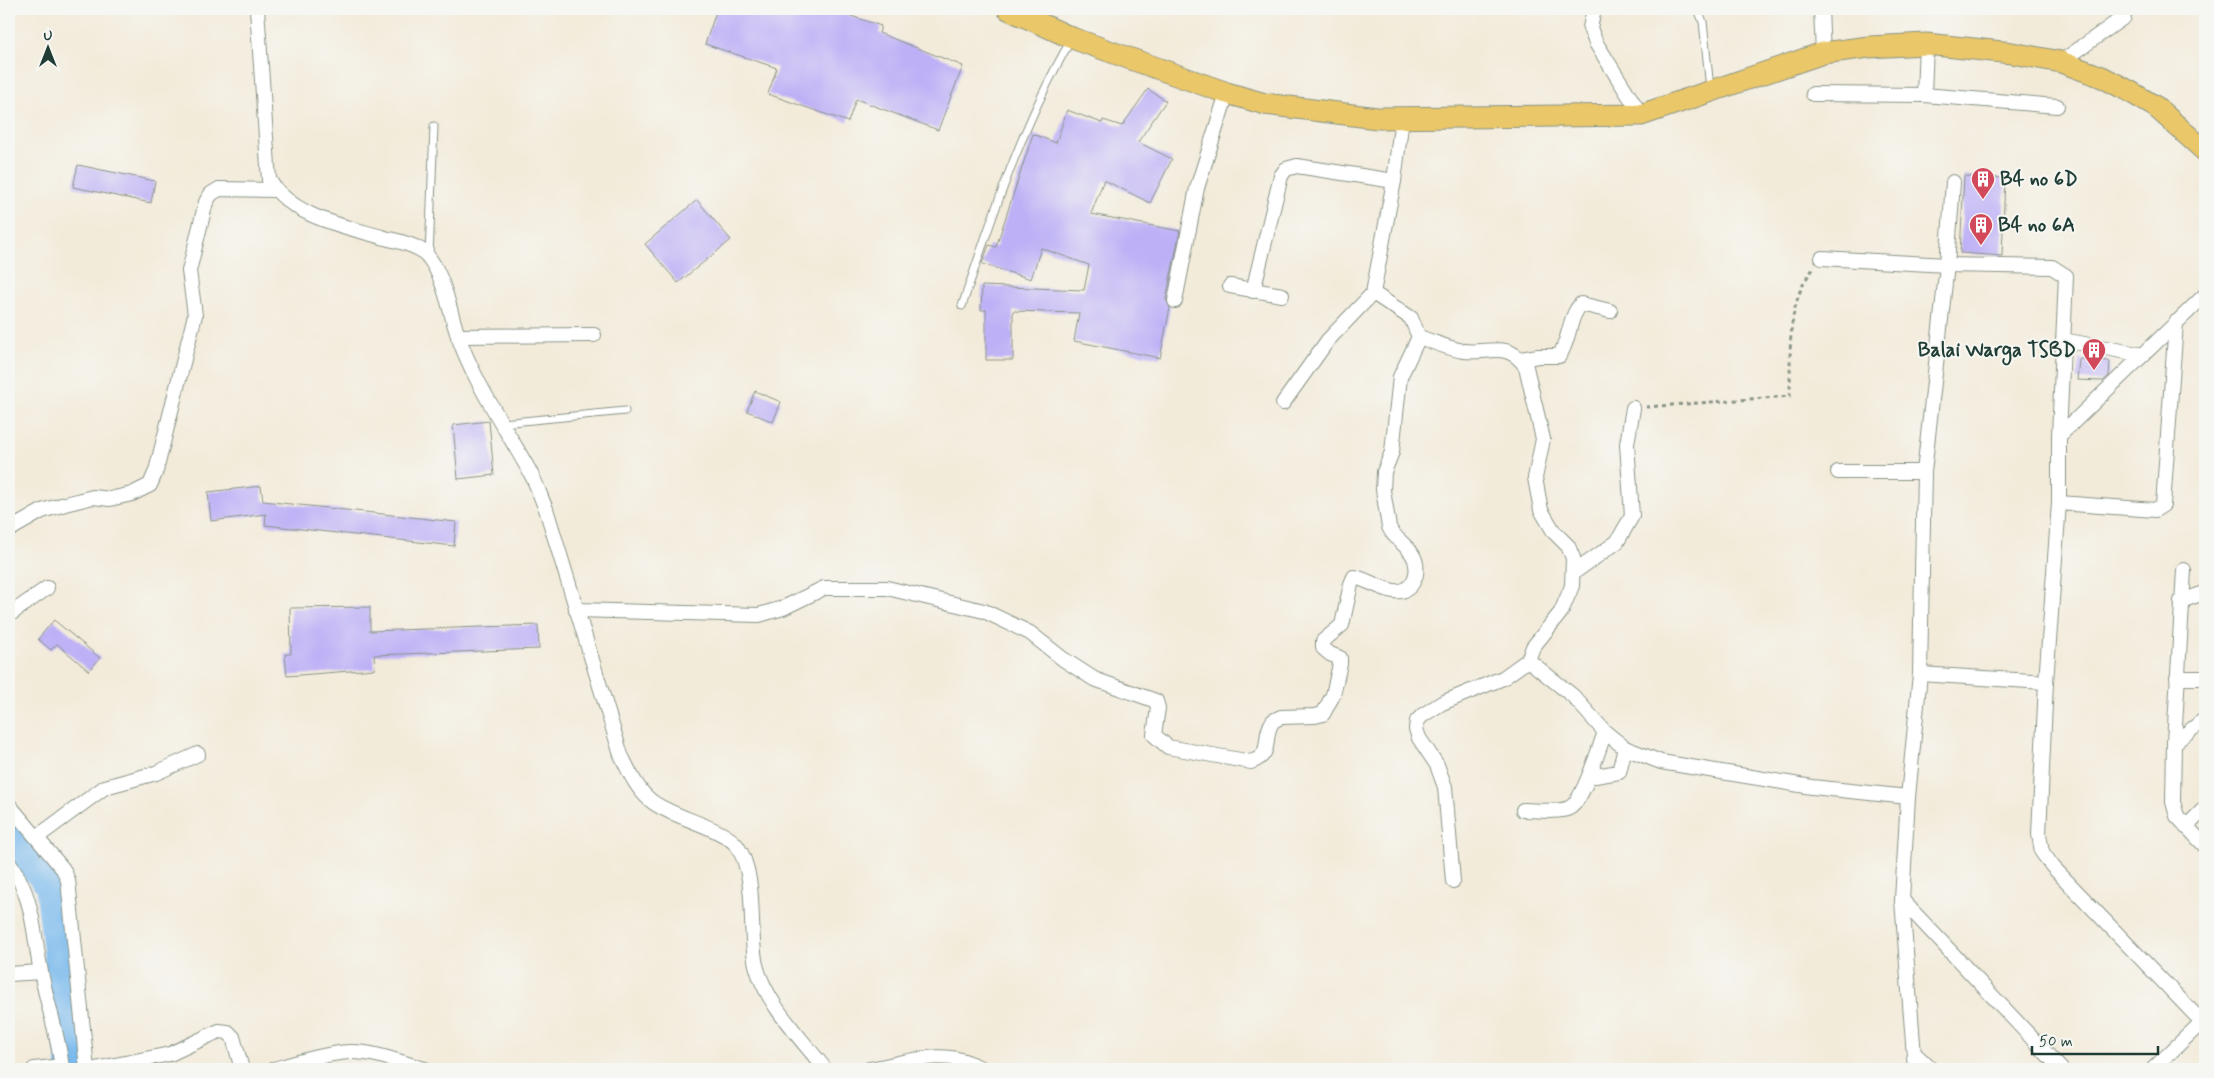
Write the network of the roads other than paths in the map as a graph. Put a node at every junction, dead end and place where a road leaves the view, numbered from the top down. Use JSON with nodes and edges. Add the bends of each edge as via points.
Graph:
{"nodes":[{"id":1,"x":257,"y":9,"type":"edge"},
{"id":2,"x":1008,"y":9,"type":"edge"},
{"id":3,"x":1594,"y":9,"type":"edge"},
{"id":4,"x":1698,"y":9,"type":"edge"},
{"id":5,"x":1822,"y":9,"type":"edge"},
{"id":6,"x":2124,"y":16,"type":"dead end"},
{"id":7,"x":1072,"y":38,"type":"junction"},
{"id":8,"x":1926,"y":44,"type":"junction"},
{"id":9,"x":1823,"y":54,"type":"junction"},
{"id":10,"x":2061,"y":62,"type":"junction"},
{"id":11,"x":1710,"y":91,"type":"junction"},
{"id":12,"x":1227,"y":93,"type":"junction"},
{"id":13,"x":1813,"y":94,"type":"dead end"},
{"id":14,"x":1924,"y":95,"type":"junction"},
{"id":15,"x":2057,"y":106,"type":"dead end"},
{"id":16,"x":1641,"y":115,"type":"junction"},
{"id":17,"x":1402,"y":118,"type":"junction"},
{"id":18,"x":434,"y":126,"type":"dead end"},
{"id":19,"x":2205,"y":151,"type":"edge"},
{"id":20,"x":1394,"y":181,"type":"junction"},
{"id":21,"x":1953,"y":182,"type":"dead end"},
{"id":22,"x":275,"y":190,"type":"junction"},
{"id":23,"x":428,"y":257,"type":"junction"},
{"id":24,"x":1822,"y":258,"type":"road end"},
{"id":25,"x":1947,"y":265,"type":"junction"},
{"id":26,"x":1230,"y":286,"type":"dead end"},
{"id":27,"x":1252,"y":291,"type":"junction"},
{"id":28,"x":1373,"y":293,"type":"junction"},
{"id":29,"x":1282,"y":295,"type":"dead end"},
{"id":30,"x":2205,"y":295,"type":"edge"},
{"id":31,"x":1175,"y":301,"type":"dead end"},
{"id":32,"x":962,"y":306,"type":"dead end"},
{"id":33,"x":1610,"y":311,"type":"dead end"},
{"id":34,"x":2176,"y":322,"type":"junction"},
{"id":35,"x":594,"y":334,"type":"dead end"},
{"id":36,"x":458,"y":336,"type":"junction"},
{"id":37,"x":1419,"y":337,"type":"junction"},
{"id":38,"x":2063,"y":340,"type":"junction"},
{"id":39,"x":2143,"y":355,"type":"junction"},
{"id":40,"x":1521,"y":359,"type":"junction"},
{"id":41,"x":1283,"y":403,"type":"dead end"},
{"id":42,"x":1633,"y":408,"type":"road end"},
{"id":43,"x":625,"y":411,"type":"dead end"},
{"id":44,"x":500,"y":423,"type":"junction"},
{"id":45,"x":2059,"y":436,"type":"junction"},
{"id":46,"x":1838,"y":472,"type":"dead end"},
{"id":47,"x":1924,"y":472,"type":"junction"},
{"id":48,"x":2059,"y":503,"type":"junction"},
{"id":49,"x":9,"y":530,"type":"edge"},
{"id":50,"x":2184,"y":570,"type":"dead end"},
{"id":51,"x":1574,"y":573,"type":"junction"},
{"id":52,"x":47,"y":588,"type":"dead end"},
{"id":53,"x":2204,"y":593,"type":"edge"},
{"id":54,"x":2181,"y":601,"type":"junction"},
{"id":55,"x":576,"y":610,"type":"junction"},
{"id":56,"x":9,"y":615,"type":"edge"},
{"id":57,"x":1528,"y":660,"type":"junction"},
{"id":58,"x":1920,"y":674,"type":"junction"},
{"id":59,"x":2177,"y":678,"type":"junction"},
{"id":60,"x":2205,"y":678,"type":"edge"},
{"id":61,"x":2046,"y":682,"type":"junction"},
{"id":62,"x":2205,"y":719,"type":"edge"},
{"id":63,"x":1605,"y":732,"type":"junction"},
{"id":64,"x":2174,"y":744,"type":"junction"},
{"id":65,"x":1625,"y":748,"type":"junction"},
{"id":66,"x":198,"y":754,"type":"dead end"},
{"id":67,"x":1589,"y":777,"type":"junction"},
{"id":68,"x":1908,"y":796,"type":"junction"},
{"id":69,"x":9,"y":805,"type":"edge"},
{"id":70,"x":2205,"y":808,"type":"edge"},
{"id":71,"x":1523,"y":810,"type":"dead end"},
{"id":72,"x":2186,"y":827,"type":"junction"},
{"id":73,"x":37,"y":837,"type":"junction"},
{"id":74,"x":2205,"y":846,"type":"edge"},
{"id":75,"x":9,"y":863,"type":"edge"},
{"id":76,"x":1453,"y":881,"type":"dead end"},
{"id":77,"x":1902,"y":900,"type":"junction"},
{"id":78,"x":41,"y":972,"type":"junction"},
{"id":79,"x":9,"y":974,"type":"edge"},
{"id":80,"x":2204,"y":1023,"type":"edge"},
{"id":81,"x":1914,"y":1053,"type":"junction"},
{"id":82,"x":62,"y":1068,"type":"edge"},
{"id":83,"x":34,"y":1069,"type":"edge"},
{"id":84,"x":87,"y":1069,"type":"edge"},
{"id":85,"x":95,"y":1069,"type":"edge"},
{"id":86,"x":242,"y":1069,"type":"edge"},
{"id":87,"x":274,"y":1069,"type":"edge"},
{"id":88,"x":425,"y":1069,"type":"edge"},
{"id":89,"x":825,"y":1069,"type":"edge"},
{"id":90,"x":870,"y":1069,"type":"edge"},
{"id":91,"x":983,"y":1069,"type":"edge"},
{"id":92,"x":1916,"y":1069,"type":"edge"},
{"id":93,"x":1930,"y":1069,"type":"edge"},
{"id":94,"x":2061,"y":1069,"type":"edge"},
{"id":95,"x":2153,"y":1069,"type":"edge"}],
"edges":[{"from":1,"to":22,"type":"street","via":[[269,180]]},
{"from":2,"to":7,"type":"main road"},
{"from":3,"to":16,"type":"street","via":[[1590,28],[1596,43]]},
{"from":4,"to":11,"type":"lane"},
{"from":5,"to":9,"type":"street"},
{"from":6,"to":10,"type":"street"},
{"from":7,"to":12,"type":"main road"},
{"from":7,"to":32,"type":"lane","via":[[1033,111],[1002,188]]},
{"from":8,"to":9,"type":"main road","via":[[1869,47]]},
{"from":8,"to":10,"type":"main road"},
{"from":8,"to":14,"type":"street"},
{"from":9,"to":11,"type":"main road"},
{"from":10,"to":19,"type":"main road","via":[[2102,77],[2156,107]]},
{"from":11,"to":16,"type":"main road"},
{"from":12,"to":17,"type":"main road","via":[[1303,110]]},
{"from":12,"to":31,"type":"street","via":[[1197,188]]},
{"from":13,"to":14,"type":"street"},
{"from":14,"to":15,"type":"street"},
{"from":16,"to":17,"type":"main road"},
{"from":17,"to":20,"type":"street"},
{"from":18,"to":23,"type":"lane"},
{"from":20,"to":27,"type":"street","via":[[1297,166],[1286,169],[1281,176]]},
{"from":20,"to":28,"type":"street"},
{"from":21,"to":25,"type":"street"},
{"from":22,"to":23,"type":"street","via":[[291,204],[324,220],[412,246]]},
{"from":22,"to":49,"type":"street","via":[[219,189],[206,202],[189,271],[195,315],[150,485],[132,494],[110,499],[93,497],[42,511]]},
{"from":23,"to":36,"type":"street","via":[[437,271]]},
{"from":24,"to":25,"type":"street"},
{"from":25,"to":38,"type":"street","via":[[2052,267],[2064,273],[2067,279]]},
{"from":25,"to":47,"type":"street"},
{"from":26,"to":27,"type":"street"},
{"from":27,"to":29,"type":"street"},
{"from":28,"to":37,"type":"street","via":[[1410,318]]},
{"from":28,"to":41,"type":"street","via":[[1328,340]]},
{"from":30,"to":34,"type":"street"},
{"from":33,"to":40,"type":"street","via":[[1581,304],[1559,356]]},
{"from":34,"to":39,"type":"street"},
{"from":34,"to":48,"type":"street","via":[[2162,505],[2155,510]]},
{"from":35,"to":36,"type":"street"},
{"from":36,"to":44,"type":"street"},
{"from":37,"to":40,"type":"street","via":[[1463,351],[1504,350]]},
{"from":37,"to":55,"type":"street","via":[[1400,377],[1393,446],[1383,477],[1389,528],[1411,551],[1416,576],[1407,589],[1397,591],[1354,577],[1342,625],[1323,641],[1330,654],[1340,658],[1330,703],[1323,714],[1281,717],[1273,721],[1267,736],[1267,748],[1261,759],[1252,762],[1168,746],[1154,735],[1156,701],[1094,679],[1030,633],[984,611],[887,588],[824,588],[760,615]]},
{"from":38,"to":39,"type":"street"},
{"from":38,"to":45,"type":"street"},
{"from":39,"to":45,"type":"street"},
{"from":40,"to":51,"type":"street","via":[[1530,379],[1544,439],[1535,478],[1541,510],[1554,532],[1568,546]]},
{"from":42,"to":51,"type":"street","via":[[1627,444],[1632,516],[1617,542]]},
{"from":43,"to":44,"type":"lane"},
{"from":44,"to":55,"type":"street","via":[[531,475],[546,509]]},
{"from":45,"to":48,"type":"street"},
{"from":46,"to":47,"type":"street"},
{"from":47,"to":58,"type":"street"},
{"from":48,"to":61,"type":"street"},
{"from":50,"to":54,"type":"street"},
{"from":51,"to":57,"type":"street","via":[[1561,612],[1533,647]]},
{"from":52,"to":56,"type":"street"},
{"from":53,"to":54,"type":"street"},
{"from":54,"to":59,"type":"street"},
{"from":55,"to":89,"type":"street","via":[[621,755],[635,782],[650,800],[671,813],[736,844],[748,876],[756,966],[765,989]]},
{"from":57,"to":63,"type":"street","via":[[1573,696]]},
{"from":57,"to":76,"type":"street","via":[[1503,678],[1442,703],[1417,721],[1419,738],[1437,765],[1445,787]]},
{"from":58,"to":61,"type":"street"},
{"from":58,"to":68,"type":"street"},
{"from":59,"to":60,"type":"street"},
{"from":59,"to":64,"type":"street"},
{"from":61,"to":80,"type":"street","via":[[2039,834],[2042,852]]},
{"from":62,"to":64,"type":"street"},
{"from":63,"to":65,"type":"street"},
{"from":63,"to":67,"type":"street"},
{"from":64,"to":72,"type":"street","via":[[2173,802],[2177,816]]},
{"from":65,"to":67,"type":"street","via":[[1619,772]]},
{"from":65,"to":68,"type":"street","via":[[1660,762],[1712,772],[1812,787]]},
{"from":66,"to":73,"type":"street","via":[[156,774],[105,787]]},
{"from":67,"to":71,"type":"street","via":[[1569,808]]},
{"from":68,"to":77,"type":"street"},
{"from":69,"to":73,"type":"street"},
{"from":70,"to":72,"type":"street"},
{"from":72,"to":74,"type":"street"},
{"from":73,"to":84,"type":"street","via":[[63,868],[68,880]]},
{"from":75,"to":78,"type":"street","via":[[28,899]]},
{"from":77,"to":81,"type":"street"},
{"from":77,"to":94,"type":"street"},
{"from":78,"to":79,"type":"street"},
{"from":78,"to":82,"type":"street"},
{"from":80,"to":95,"type":"street"},
{"from":81,"to":92,"type":"street"},
{"from":81,"to":93,"type":"street"},
{"from":82,"to":83,"type":"street"},
{"from":85,"to":86,"type":"street","via":[[170,1054],[219,1032],[228,1032],[233,1037]]},
{"from":87,"to":88,"type":"street","via":[[320,1056],[350,1052]]},
{"from":90,"to":91,"type":"street","via":[[940,1058],[960,1060]]}]}
